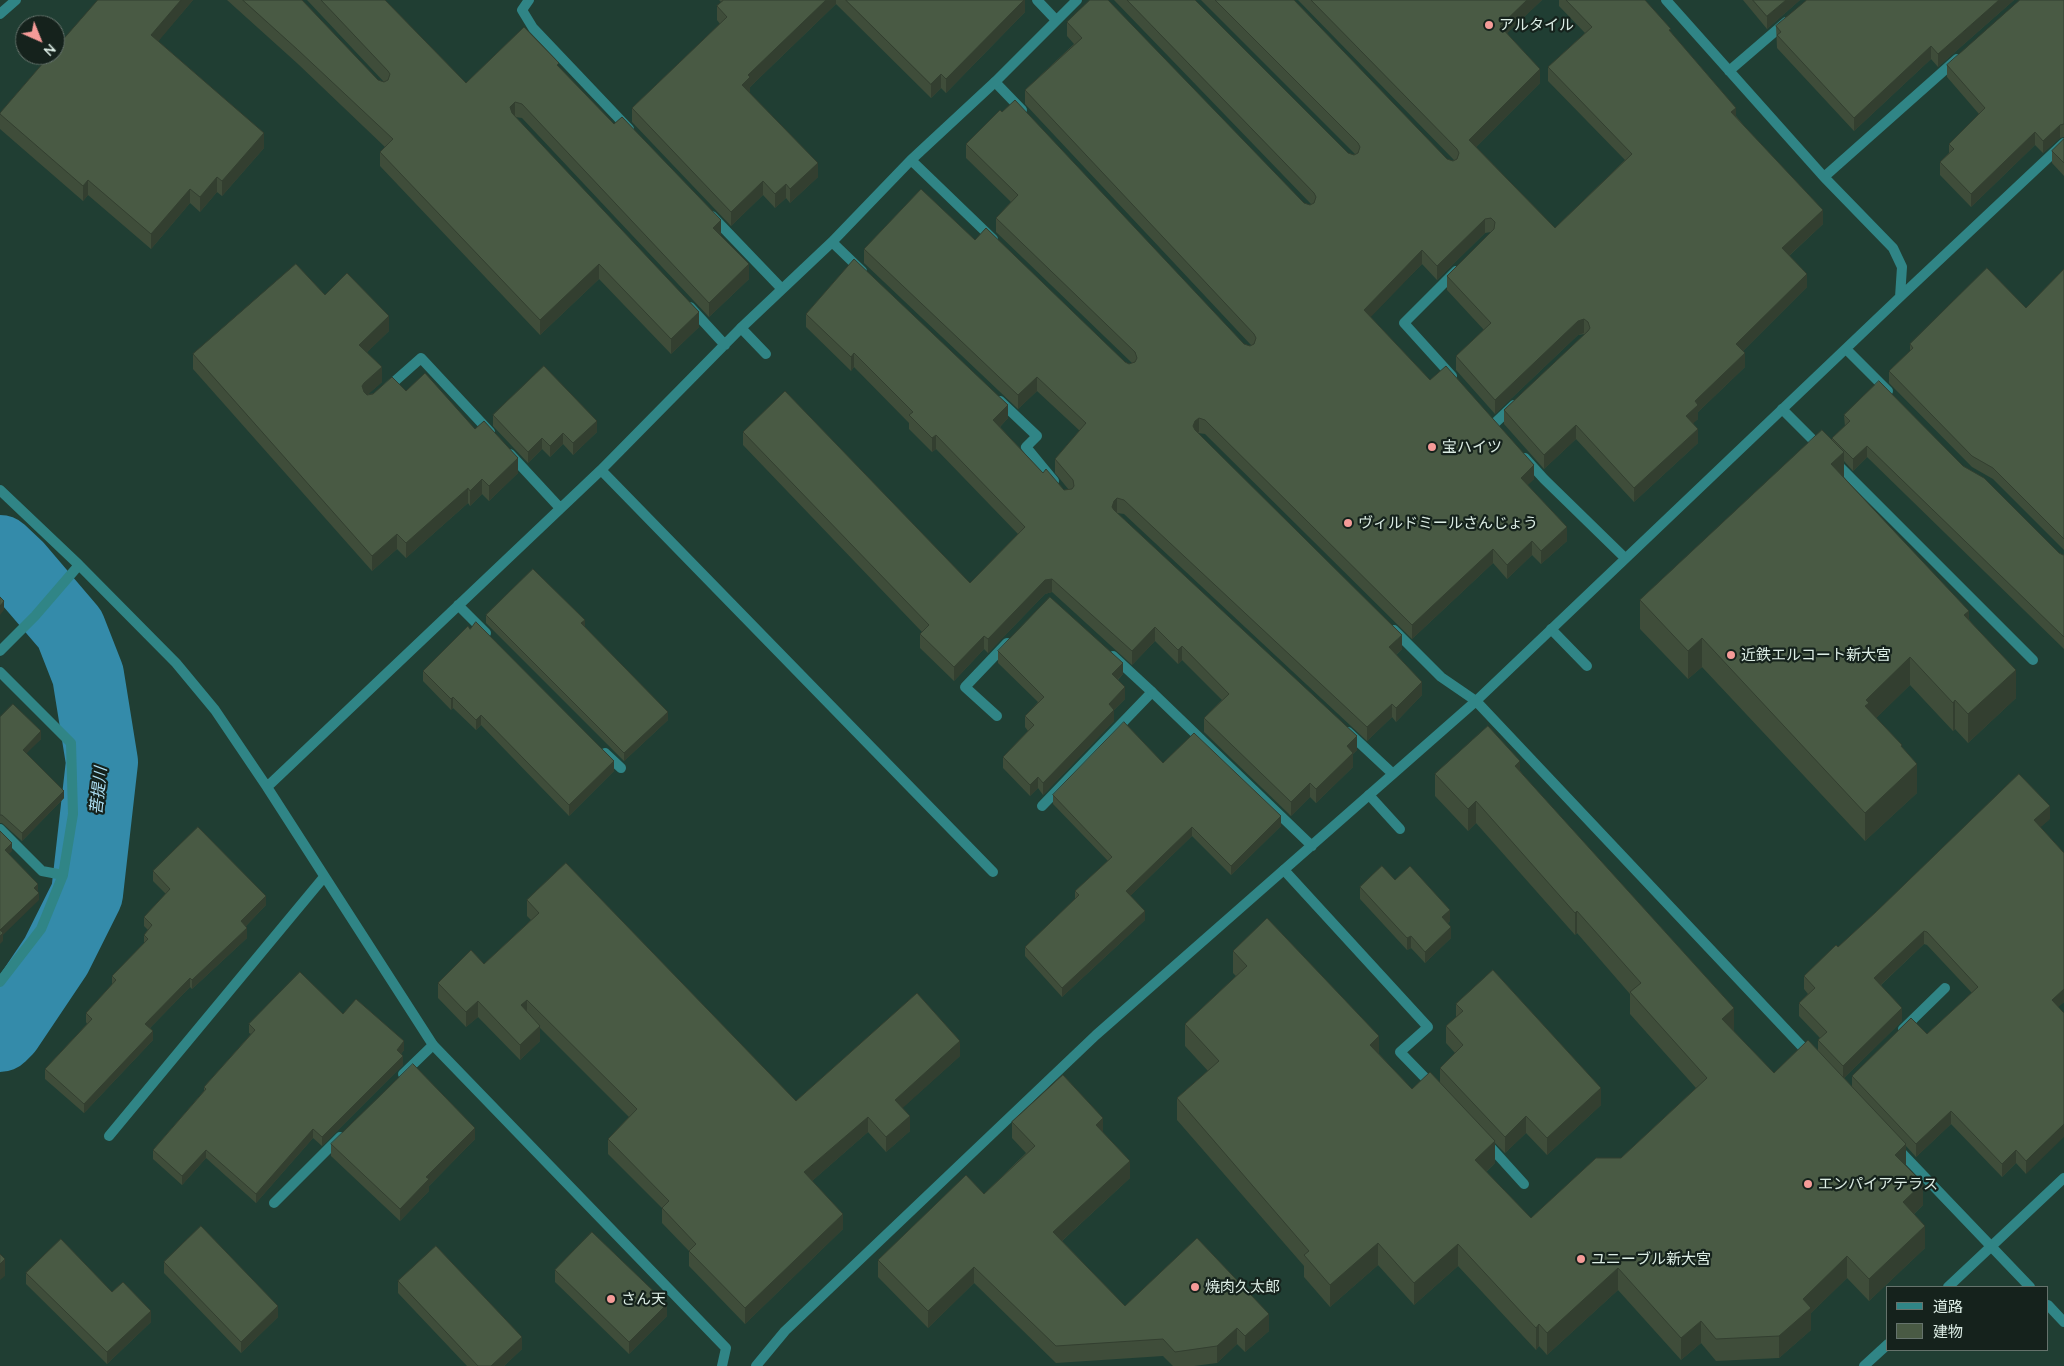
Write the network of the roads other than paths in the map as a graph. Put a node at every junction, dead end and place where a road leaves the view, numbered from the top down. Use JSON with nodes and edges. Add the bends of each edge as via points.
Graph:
{"nodes":[{"id":1,"x":16,"y":0,"type":"edge"},
{"id":2,"x":529,"y":0,"type":"edge"},
{"id":3,"x":1037,"y":0,"type":"edge"},
{"id":4,"x":1077,"y":0,"type":"edge"},
{"id":5,"x":1666,"y":0,"type":"edge"},
{"id":6,"x":1796,"y":13,"type":"edge"},
{"id":7,"x":0,"y":14,"type":"edge"},
{"id":8,"x":1056,"y":20,"type":"junction"},
{"id":9,"x":1964,"y":53,"type":"edge"},
{"id":10,"x":1730,"y":71,"type":"junction"},
{"id":11,"x":995,"y":82,"type":"junction"},
{"id":12,"x":1029,"y":117,"type":"edge"},
{"id":13,"x":634,"y":134,"type":"edge"},
{"id":14,"x":2064,"y":143,"type":"edge"},
{"id":15,"x":911,"y":160,"type":"junction"},
{"id":16,"x":1824,"y":177,"type":"junction"},
{"id":17,"x":708,"y":211,"type":"edge"},
{"id":18,"x":832,"y":242,"type":"junction"},
{"id":19,"x":1003,"y":249,"type":"edge"},
{"id":20,"x":1463,"y":264,"type":"edge"},
{"id":21,"x":867,"y":276,"type":"edge"},
{"id":22,"x":782,"y":289,"type":"junction"},
{"id":23,"x":1900,"y":297,"type":"junction"},
{"id":24,"x":685,"y":302,"type":"edge"},
{"id":25,"x":741,"y":328,"type":"junction"},
{"id":26,"x":725,"y":345,"type":"junction"},
{"id":27,"x":1846,"y":349,"type":"junction"},
{"id":28,"x":766,"y":354,"type":"dead end"},
{"id":29,"x":1462,"y":387,"type":"edge"},
{"id":30,"x":377,"y":396,"type":"edge"},
{"id":31,"x":995,"y":396,"type":"edge"},
{"id":32,"x":1522,"y":398,"type":"edge"},
{"id":33,"x":1894,"y":398,"type":"edge"},
{"id":34,"x":1782,"y":409,"type":"junction"},
{"id":35,"x":1495,"y":423,"type":"edge"},
{"id":36,"x":1519,"y":451,"type":"edge"},
{"id":37,"x":600,"y":470,"type":"junction"},
{"id":38,"x":0,"y":490,"type":"edge"},
{"id":39,"x":1061,"y":490,"type":"edge"},
{"id":40,"x":560,"y":508,"type":"junction"},
{"id":41,"x":1625,"y":558,"type":"junction"},
{"id":42,"x":79,"y":565,"type":"junction"},
{"id":43,"x":458,"y":605,"type":"junction"},
{"id":44,"x":1384,"y":621,"type":"edge"},
{"id":45,"x":1551,"y":629,"type":"junction"},
{"id":46,"x":1017,"y":633,"type":"edge"},
{"id":47,"x":492,"y":639,"type":"edge"},
{"id":48,"x":0,"y":651,"type":"edge"},
{"id":49,"x":1108,"y":652,"type":"edge"},
{"id":50,"x":2033,"y":660,"type":"dead end"},
{"id":51,"x":1587,"y":666,"type":"dead end"},
{"id":52,"x":0,"y":672,"type":"edge"},
{"id":53,"x":1152,"y":692,"type":"junction"},
{"id":54,"x":1476,"y":702,"type":"junction"},
{"id":55,"x":997,"y":716,"type":"dead end"},
{"id":56,"x":1342,"y":727,"type":"edge"},
{"id":57,"x":600,"y":748,"type":"edge"},
{"id":58,"x":621,"y":768,"type":"dead end"},
{"id":59,"x":1393,"y":774,"type":"junction"},
{"id":60,"x":267,"y":787,"type":"junction"},
{"id":61,"x":1369,"y":795,"type":"junction"},
{"id":62,"x":1042,"y":806,"type":"dead end"},
{"id":63,"x":0,"y":829,"type":"edge"},
{"id":64,"x":1400,"y":829,"type":"dead end"},
{"id":65,"x":1312,"y":846,"type":"junction"},
{"id":66,"x":1284,"y":870,"type":"junction"},
{"id":67,"x":993,"y":872,"type":"dead end"},
{"id":68,"x":62,"y":875,"type":"junction"},
{"id":69,"x":324,"y":877,"type":"junction"},
{"id":70,"x":0,"y":982,"type":"edge"},
{"id":71,"x":1945,"y":988,"type":"dead end"},
{"id":72,"x":1897,"y":1036,"type":"edge"},
{"id":73,"x":433,"y":1045,"type":"junction"},
{"id":74,"x":1815,"y":1061,"type":"edge"},
{"id":75,"x":398,"y":1079,"type":"edge"},
{"id":76,"x":1439,"y":1093,"type":"edge"},
{"id":77,"x":350,"y":1127,"type":"edge"},
{"id":78,"x":1479,"y":1135,"type":"edge"},
{"id":79,"x":110,"y":1136,"type":"dead end"},
{"id":80,"x":1889,"y":1140,"type":"edge"},
{"id":81,"x":2064,"y":1178,"type":"edge"},
{"id":82,"x":1524,"y":1184,"type":"dead end"},
{"id":83,"x":274,"y":1203,"type":"dead end"},
{"id":84,"x":1991,"y":1247,"type":"junction"},
{"id":85,"x":1949,"y":1286,"type":"edge"},
{"id":86,"x":2029,"y":1286,"type":"edge"},
{"id":87,"x":2049,"y":1306,"type":"edge"},
{"id":88,"x":2064,"y":1322,"type":"edge"},
{"id":89,"x":1886,"y":1346,"type":"edge"},
{"id":90,"x":722,"y":1366,"type":"edge"},
{"id":91,"x":756,"y":1366,"type":"edge"},
{"id":92,"x":1864,"y":1366,"type":"edge"}],
"edges":[{"from":1,"to":7,"type":"street"},
{"from":2,"to":13,"type":"street","via":[[522,10],[533,28]]},
{"from":3,"to":8,"type":"street"},
{"from":4,"to":8,"type":"street"},
{"from":5,"to":10,"type":"street"},
{"from":6,"to":10,"type":"street"},
{"from":8,"to":11,"type":"street"},
{"from":9,"to":16,"type":"street"},
{"from":10,"to":16,"type":"street"},
{"from":11,"to":12,"type":"street"},
{"from":11,"to":15,"type":"street"},
{"from":14,"to":23,"type":"street"},
{"from":15,"to":18,"type":"street"},
{"from":15,"to":19,"type":"street"},
{"from":16,"to":23,"type":"street","via":[[1893,248],[1902,267]]},
{"from":17,"to":22,"type":"street"},
{"from":18,"to":21,"type":"street"},
{"from":18,"to":22,"type":"street"},
{"from":20,"to":29,"type":"street","via":[[1404,323]]},
{"from":22,"to":25,"type":"street"},
{"from":23,"to":27,"type":"street"},
{"from":24,"to":26,"type":"street"},
{"from":25,"to":26,"type":"street"},
{"from":25,"to":28,"type":"street"},
{"from":26,"to":37,"type":"street"},
{"from":27,"to":33,"type":"street"},
{"from":27,"to":34,"type":"street"},
{"from":30,"to":40,"type":"street","via":[[421,358]]},
{"from":31,"to":39,"type":"street","via":[[1037,436],[1026,447]]},
{"from":32,"to":35,"type":"street"},
{"from":34,"to":41,"type":"street"},
{"from":34,"to":50,"type":"street"},
{"from":36,"to":41,"type":"street"},
{"from":37,"to":40,"type":"street"},
{"from":37,"to":67,"type":"street"},
{"from":38,"to":42,"type":"street"},
{"from":40,"to":43,"type":"street"},
{"from":41,"to":45,"type":"street"},
{"from":42,"to":48,"type":"street"},
{"from":42,"to":60,"type":"street","via":[[176,662],[215,710]]},
{"from":43,"to":47,"type":"street"},
{"from":43,"to":60,"type":"street"},
{"from":44,"to":54,"type":"street","via":[[1441,677]]},
{"from":45,"to":51,"type":"street"},
{"from":45,"to":54,"type":"street"},
{"from":46,"to":55,"type":"street","via":[[965,687]]},
{"from":49,"to":53,"type":"street"},
{"from":52,"to":68,"type":"street","via":[[71,743],[73,814]]},
{"from":53,"to":62,"type":"street"},
{"from":53,"to":65,"type":"street"},
{"from":54,"to":59,"type":"street"},
{"from":54,"to":74,"type":"street"},
{"from":56,"to":59,"type":"street"},
{"from":57,"to":58,"type":"street"},
{"from":59,"to":61,"type":"street"},
{"from":60,"to":69,"type":"street"},
{"from":61,"to":64,"type":"street"},
{"from":61,"to":65,"type":"street"},
{"from":63,"to":68,"type":"street","via":[[42,871]]},
{"from":65,"to":66,"type":"street"},
{"from":66,"to":76,"type":"street","via":[[1428,1027],[1400,1052]]},
{"from":66,"to":91,"type":"street","via":[[1096,1035],[785,1332]]},
{"from":68,"to":70,"type":"street","via":[[41,929]]},
{"from":69,"to":73,"type":"street"},
{"from":69,"to":79,"type":"street"},
{"from":71,"to":72,"type":"street"},
{"from":73,"to":75,"type":"street"},
{"from":73,"to":90,"type":"street","via":[[726,1348]]},
{"from":77,"to":83,"type":"street"},
{"from":78,"to":82,"type":"street"},
{"from":80,"to":84,"type":"street"},
{"from":81,"to":84,"type":"street"},
{"from":84,"to":85,"type":"street"},
{"from":84,"to":86,"type":"street"},
{"from":87,"to":88,"type":"street"},
{"from":89,"to":92,"type":"street"}]}
